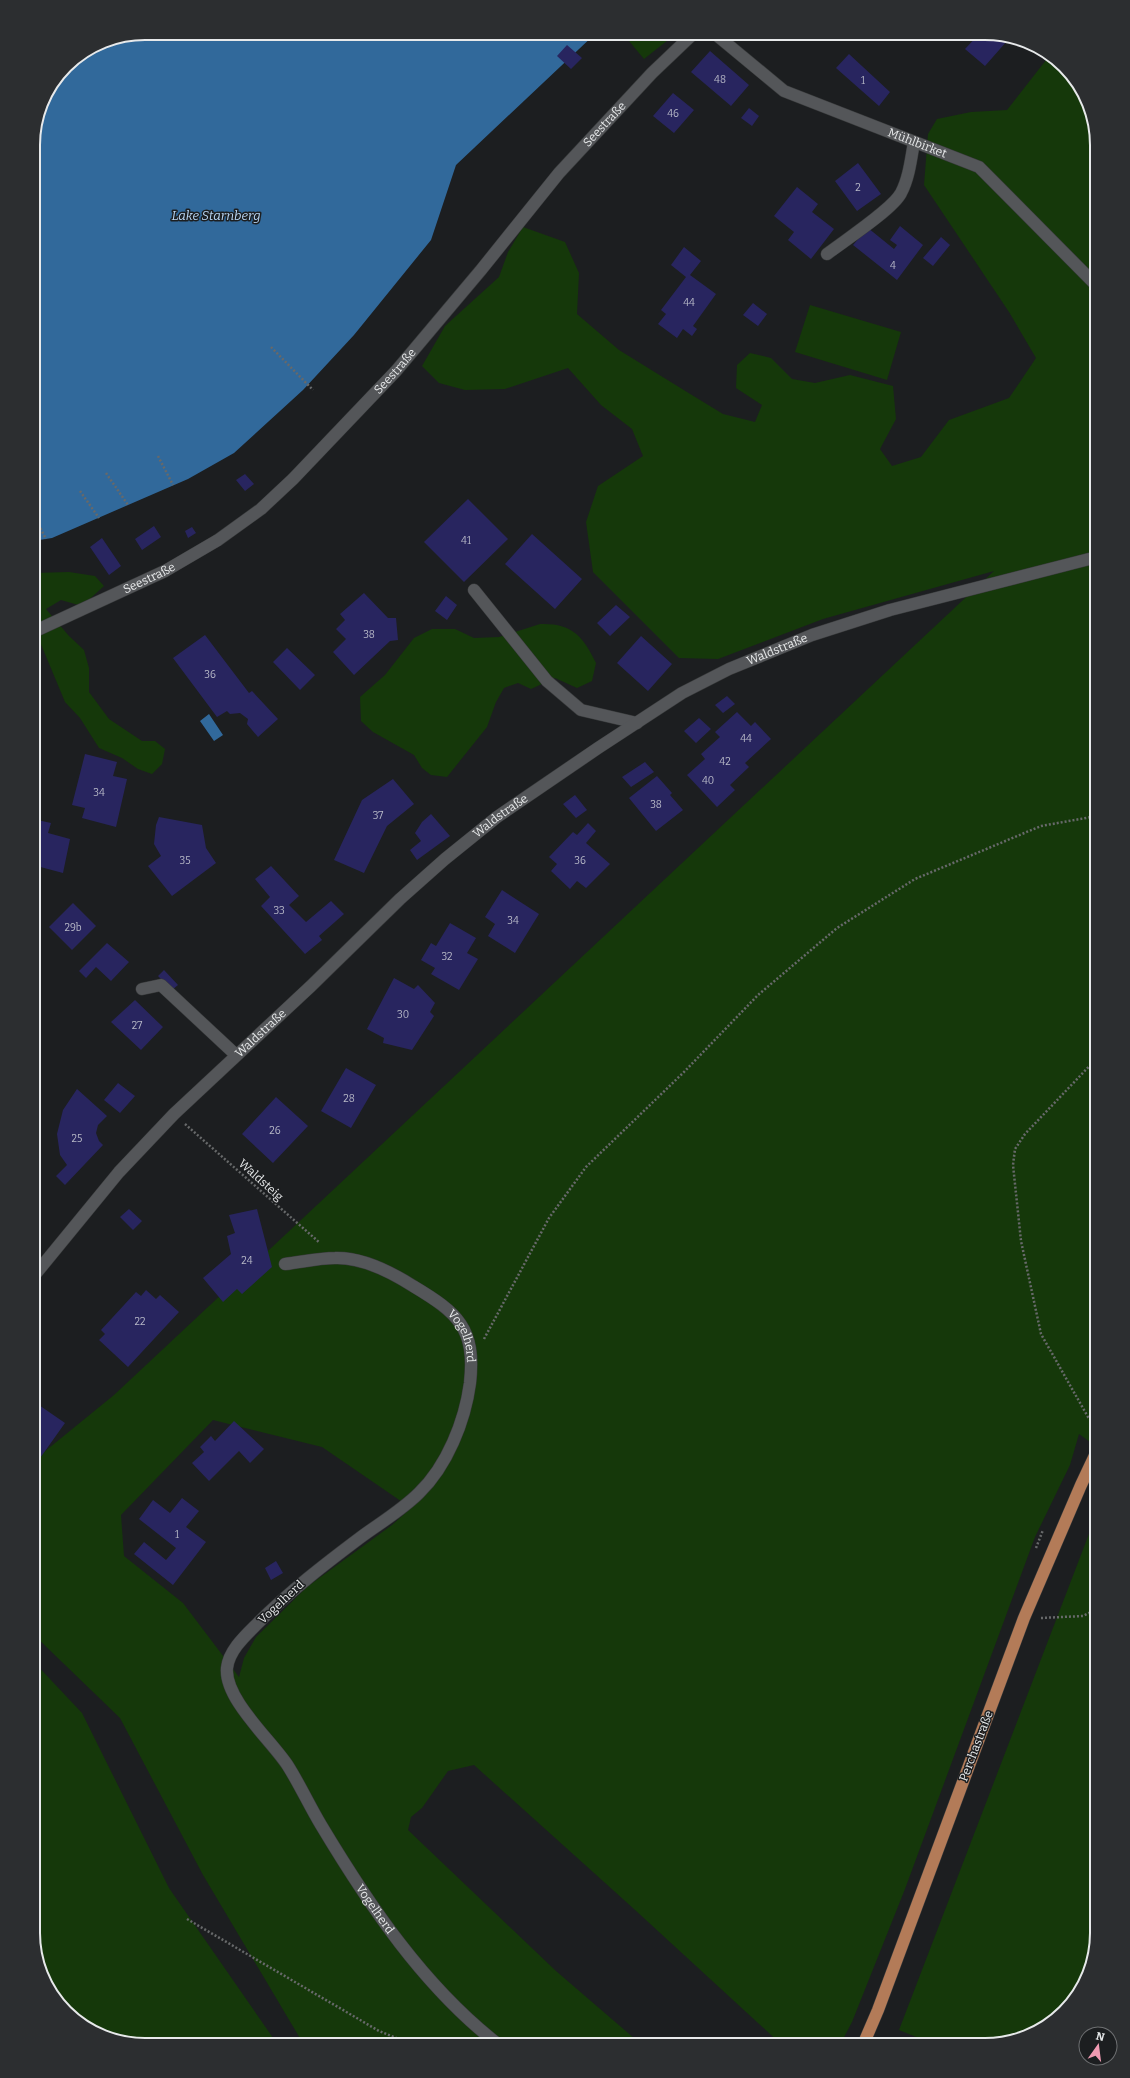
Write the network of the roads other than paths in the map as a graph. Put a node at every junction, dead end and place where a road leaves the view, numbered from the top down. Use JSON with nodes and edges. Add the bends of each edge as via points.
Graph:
{"nodes":[{"id":1,"x":687,"y":40,"type":"edge"},
{"id":2,"x":722,"y":40,"type":"edge"},
{"id":3,"x":914,"y":142,"type":"junction"},
{"id":4,"x":827,"y":254,"type":"dead end"},
{"id":5,"x":1090,"y":279,"type":"edge"},
{"id":6,"x":1090,"y":559,"type":"edge"},
{"id":7,"x":474,"y":590,"type":"dead end"},
{"id":8,"x":40,"y":629,"type":"edge"},
{"id":9,"x":637,"y":723,"type":"junction"},
{"id":10,"x":142,"y":989,"type":"dead end"},
{"id":11,"x":236,"y":1055,"type":"junction"},
{"id":12,"x":286,"y":1264,"type":"dead end"},
{"id":13,"x":40,"y":1268,"type":"edge"},
{"id":14,"x":1090,"y":1466,"type":"edge"},
{"id":15,"x":490,"y":2038,"type":"edge"},
{"id":16,"x":866,"y":2038,"type":"edge"}],
"edges":[{"from":1,"to":8,"type":"street","name":"Seestraße","via":[[559,172],[396,371],[261,509],[218,540],[165,571]]},
{"from":2,"to":3,"type":"street","name":"Mühlbirket","via":[[784,91]]},
{"from":3,"to":4,"type":"street","via":[[906,182],[900,195],[889,207]]},
{"from":3,"to":5,"type":"street","name":"Mühlbirket","via":[[979,167]]},
{"from":6,"to":9,"type":"street","name":"Waldstraße","via":[[890,610],[812,635],[730,669],[682,693]]},
{"from":7,"to":9,"type":"street","via":[[547,681],[582,710]]},
{"from":9,"to":11,"type":"street","name":"Waldstraße","via":[[497,817],[445,859]]},
{"from":10,"to":11,"type":"street","via":[[161,985]]},
{"from":11,"to":13,"type":"street","name":"Waldstraße","via":[[174,1114],[119,1172]]},
{"from":12,"to":15,"type":"street","name":"Vogelherd","via":[[338,1257],[360,1261],[382,1269],[443,1306],[464,1329],[470,1343],[472,1361],[468,1395],[453,1441],[436,1471],[420,1492],[308,1577],[276,1606],[240,1643],[228,1663],[226,1675],[246,1713],[286,1763],[342,1858],[393,1934],[429,1978],[474,2026]]},
{"from":14,"to":16,"type":"main road","name":"Perchastraße","via":[[1024,1618]]}]}
